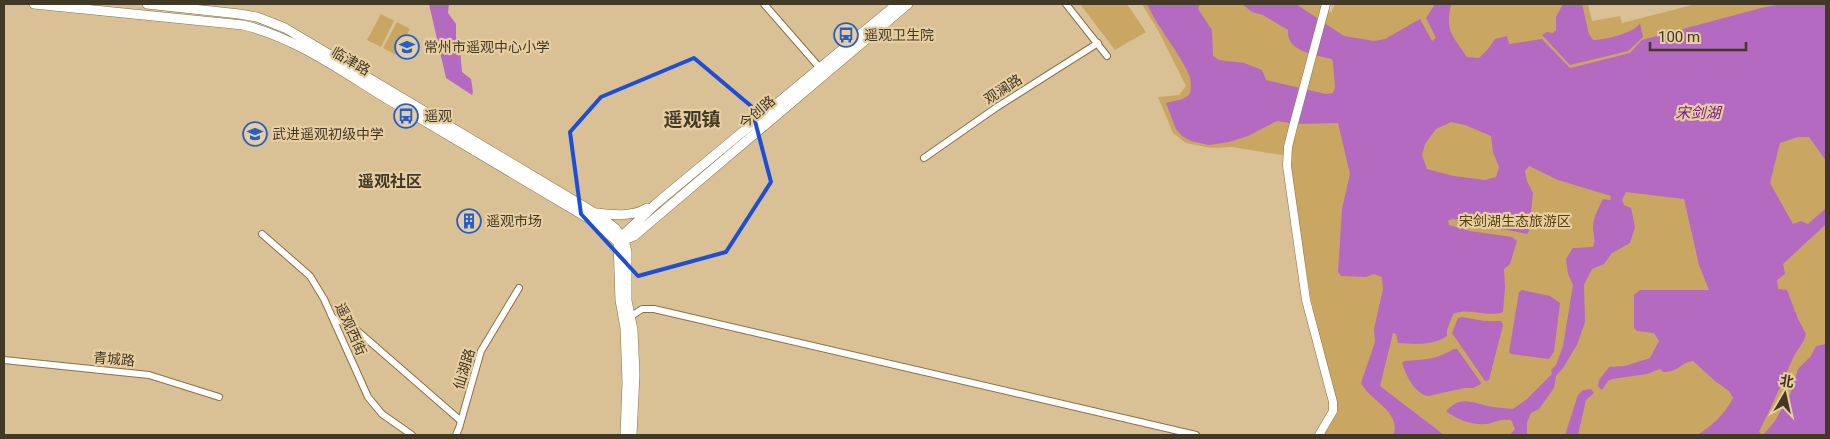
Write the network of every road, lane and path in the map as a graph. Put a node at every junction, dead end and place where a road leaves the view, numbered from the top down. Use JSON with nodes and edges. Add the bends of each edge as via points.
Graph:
{"nodes":[{"id":1,"x":34,"y":4,"type":"edge"},
{"id":2,"x":157,"y":4,"type":"edge"},
{"id":3,"x":764,"y":4,"type":"edge"},
{"id":4,"x":897,"y":4,"type":"edge"},
{"id":5,"x":908,"y":4,"type":"edge"},
{"id":6,"x":1066,"y":4,"type":"edge"},
{"id":7,"x":1325,"y":7,"type":"edge"},
{"id":8,"x":159,"y":17,"type":"junction"},
{"id":9,"x":1098,"y":44,"type":"junction"},
{"id":10,"x":1107,"y":56,"type":"dead end"},
{"id":11,"x":818,"y":67,"type":"junction"},
{"id":12,"x":924,"y":158,"type":"dead end"},
{"id":13,"x":658,"y":202,"type":"junction"},
{"id":14,"x":594,"y":213,"type":"junction"},
{"id":15,"x":262,"y":234,"type":"dead end"},
{"id":16,"x":621,"y":239,"type":"junction"},
{"id":17,"x":519,"y":288,"type":"dead end"},
{"id":18,"x":630,"y":317,"type":"junction"},
{"id":19,"x":333,"y":318,"type":"junction"},
{"id":20,"x":4,"y":360,"type":"edge"},
{"id":21,"x":219,"y":396,"type":"dead end"},
{"id":22,"x":461,"y":421,"type":"junction"},
{"id":23,"x":412,"y":435,"type":"edge"},
{"id":24,"x":456,"y":435,"type":"edge"},
{"id":25,"x":625,"y":435,"type":"edge"},
{"id":26,"x":632,"y":435,"type":"edge"},
{"id":27,"x":1196,"y":435,"type":"edge"},
{"id":28,"x":1319,"y":435,"type":"edge"}],
"edges":[{"from":1,"to":8,"type":"main road","name":"临津路"},
{"from":2,"to":8,"type":"street"},
{"from":2,"to":14,"type":"main road","name":"临津路","via":[[238,14],[285,28]]},
{"from":3,"to":11,"type":"street"},
{"from":4,"to":11,"type":"main road","name":"今创路"},
{"from":5,"to":16,"type":"main road","name":"今创路","via":[[634,236]]},
{"from":6,"to":9,"type":"street"},
{"from":7,"to":28,"type":"street","via":[[1288,147],[1287,166],[1306,300],[1333,402],[1333,411]]},
{"from":8,"to":16,"type":"main road","name":"临津路","via":[[243,25],[281,38]]},
{"from":9,"to":10,"type":"street"},
{"from":9,"to":12,"type":"street","name":"观澜路","via":[[997,107]]},
{"from":11,"to":13,"type":"main road","name":"今创路"},
{"from":13,"to":14,"type":"main road","via":[[642,211],[626,214]]},
{"from":13,"to":16,"type":"main road","name":"今创路"},
{"from":14,"to":16,"type":"main road","name":"临津路","via":[[615,228]]},
{"from":15,"to":19,"type":"street","name":"遥观西街","via":[[310,276]]},
{"from":16,"to":18,"type":"main road","via":[[627,252]]},
{"from":16,"to":25,"type":"main road","via":[[620,300],[625,328],[627,382]]},
{"from":17,"to":22,"type":"street","name":"仙湖路","via":[[481,351]]},
{"from":18,"to":26,"type":"main road","via":[[635,374]]},
{"from":18,"to":27,"type":"street","via":[[642,309],[654,309]]},
{"from":19,"to":22,"type":"street","via":[[353,327]]},
{"from":19,"to":23,"type":"street","name":"遥观西街","via":[[368,397],[382,414]]},
{"from":20,"to":21,"type":"street","name":"青城路","via":[[149,374]]},
{"from":22,"to":24,"type":"street","name":"仙湖路"}]}
